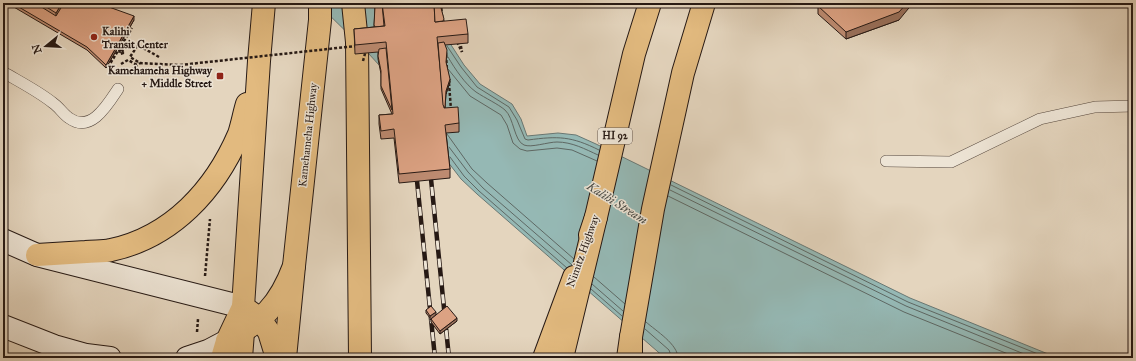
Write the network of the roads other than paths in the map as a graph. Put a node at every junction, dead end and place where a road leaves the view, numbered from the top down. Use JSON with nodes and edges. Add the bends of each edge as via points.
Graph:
{"nodes":[{"id":1,"x":264,"y":3,"type":"edge"},
{"id":2,"x":353,"y":3,"type":"edge"},
{"id":3,"x":650,"y":3,"type":"edge"},
{"id":4,"x":704,"y":3,"type":"edge"},
{"id":5,"x":320,"y":12,"type":"edge"},
{"id":6,"x":259,"y":61,"type":"junction"},
{"id":7,"x":3,"y":72,"type":"edge"},
{"id":8,"x":118,"y":89,"type":"dead end"},
{"id":9,"x":1133,"y":106,"type":"edge"},
{"id":10,"x":886,"y":161,"type":"dead end"},
{"id":11,"x":3,"y":240,"type":"edge"},
{"id":12,"x":38,"y":255,"type":"junction"},
{"id":13,"x":294,"y":266,"type":"junction"},
{"id":14,"x":242,"y":307,"type":"junction"},
{"id":15,"x":565,"y":318,"type":"junction"},
{"id":16,"x":3,"y":326,"type":"edge"},
{"id":17,"x":238,"y":338,"type":"edge"},
{"id":18,"x":630,"y":351,"type":"edge"},
{"id":19,"x":110,"y":358,"type":"edge"},
{"id":20,"x":187,"y":358,"type":"edge"},
{"id":21,"x":241,"y":358,"type":"edge"},
{"id":22,"x":277,"y":358,"type":"edge"},
{"id":23,"x":285,"y":358,"type":"edge"},
{"id":24,"x":360,"y":358,"type":"edge"},
{"id":25,"x":544,"y":358,"type":"edge"},
{"id":26,"x":562,"y":358,"type":"edge"}],
"edges":[{"from":1,"to":6,"type":"main road"},
{"from":2,"to":24,"type":"main road","via":[[357,42]]},
{"from":3,"to":15,"type":"main road","name":"Nimitz Highway","number":"HI 92","via":[[634,54],[596,217]]},
{"from":4,"to":18,"type":"main road","via":[[683,73],[652,209]]},
{"from":5,"to":13,"type":"main road","name":"Kamehameha Highway"},
{"from":6,"to":12,"type":"main road","via":[[239,133],[223,166],[187,212],[139,241],[110,250]]},
{"from":6,"to":14,"type":"main road"},
{"from":7,"to":8,"type":"lane","via":[[53,103],[68,118],[80,122],[87,122],[99,115]]},
{"from":9,"to":10,"type":"lane","via":[[1095,107],[1040,119],[951,162]]},
{"from":11,"to":12,"type":"main road"},
{"from":12,"to":14,"type":"main road"},
{"from":13,"to":17,"type":"main road","via":[[288,283],[272,309]]},
{"from":13,"to":23,"type":"main road"},
{"from":14,"to":17,"type":"main road"},
{"from":14,"to":17,"type":"main road"},
{"from":15,"to":25,"type":"main road"},
{"from":15,"to":26,"type":"main road"},
{"from":16,"to":19,"type":"main road","via":[[54,346],[86,355]]},
{"from":17,"to":20,"type":"main road"},
{"from":17,"to":21,"type":"main road"},
{"from":17,"to":22,"type":"main road","via":[[269,332]]}]}
